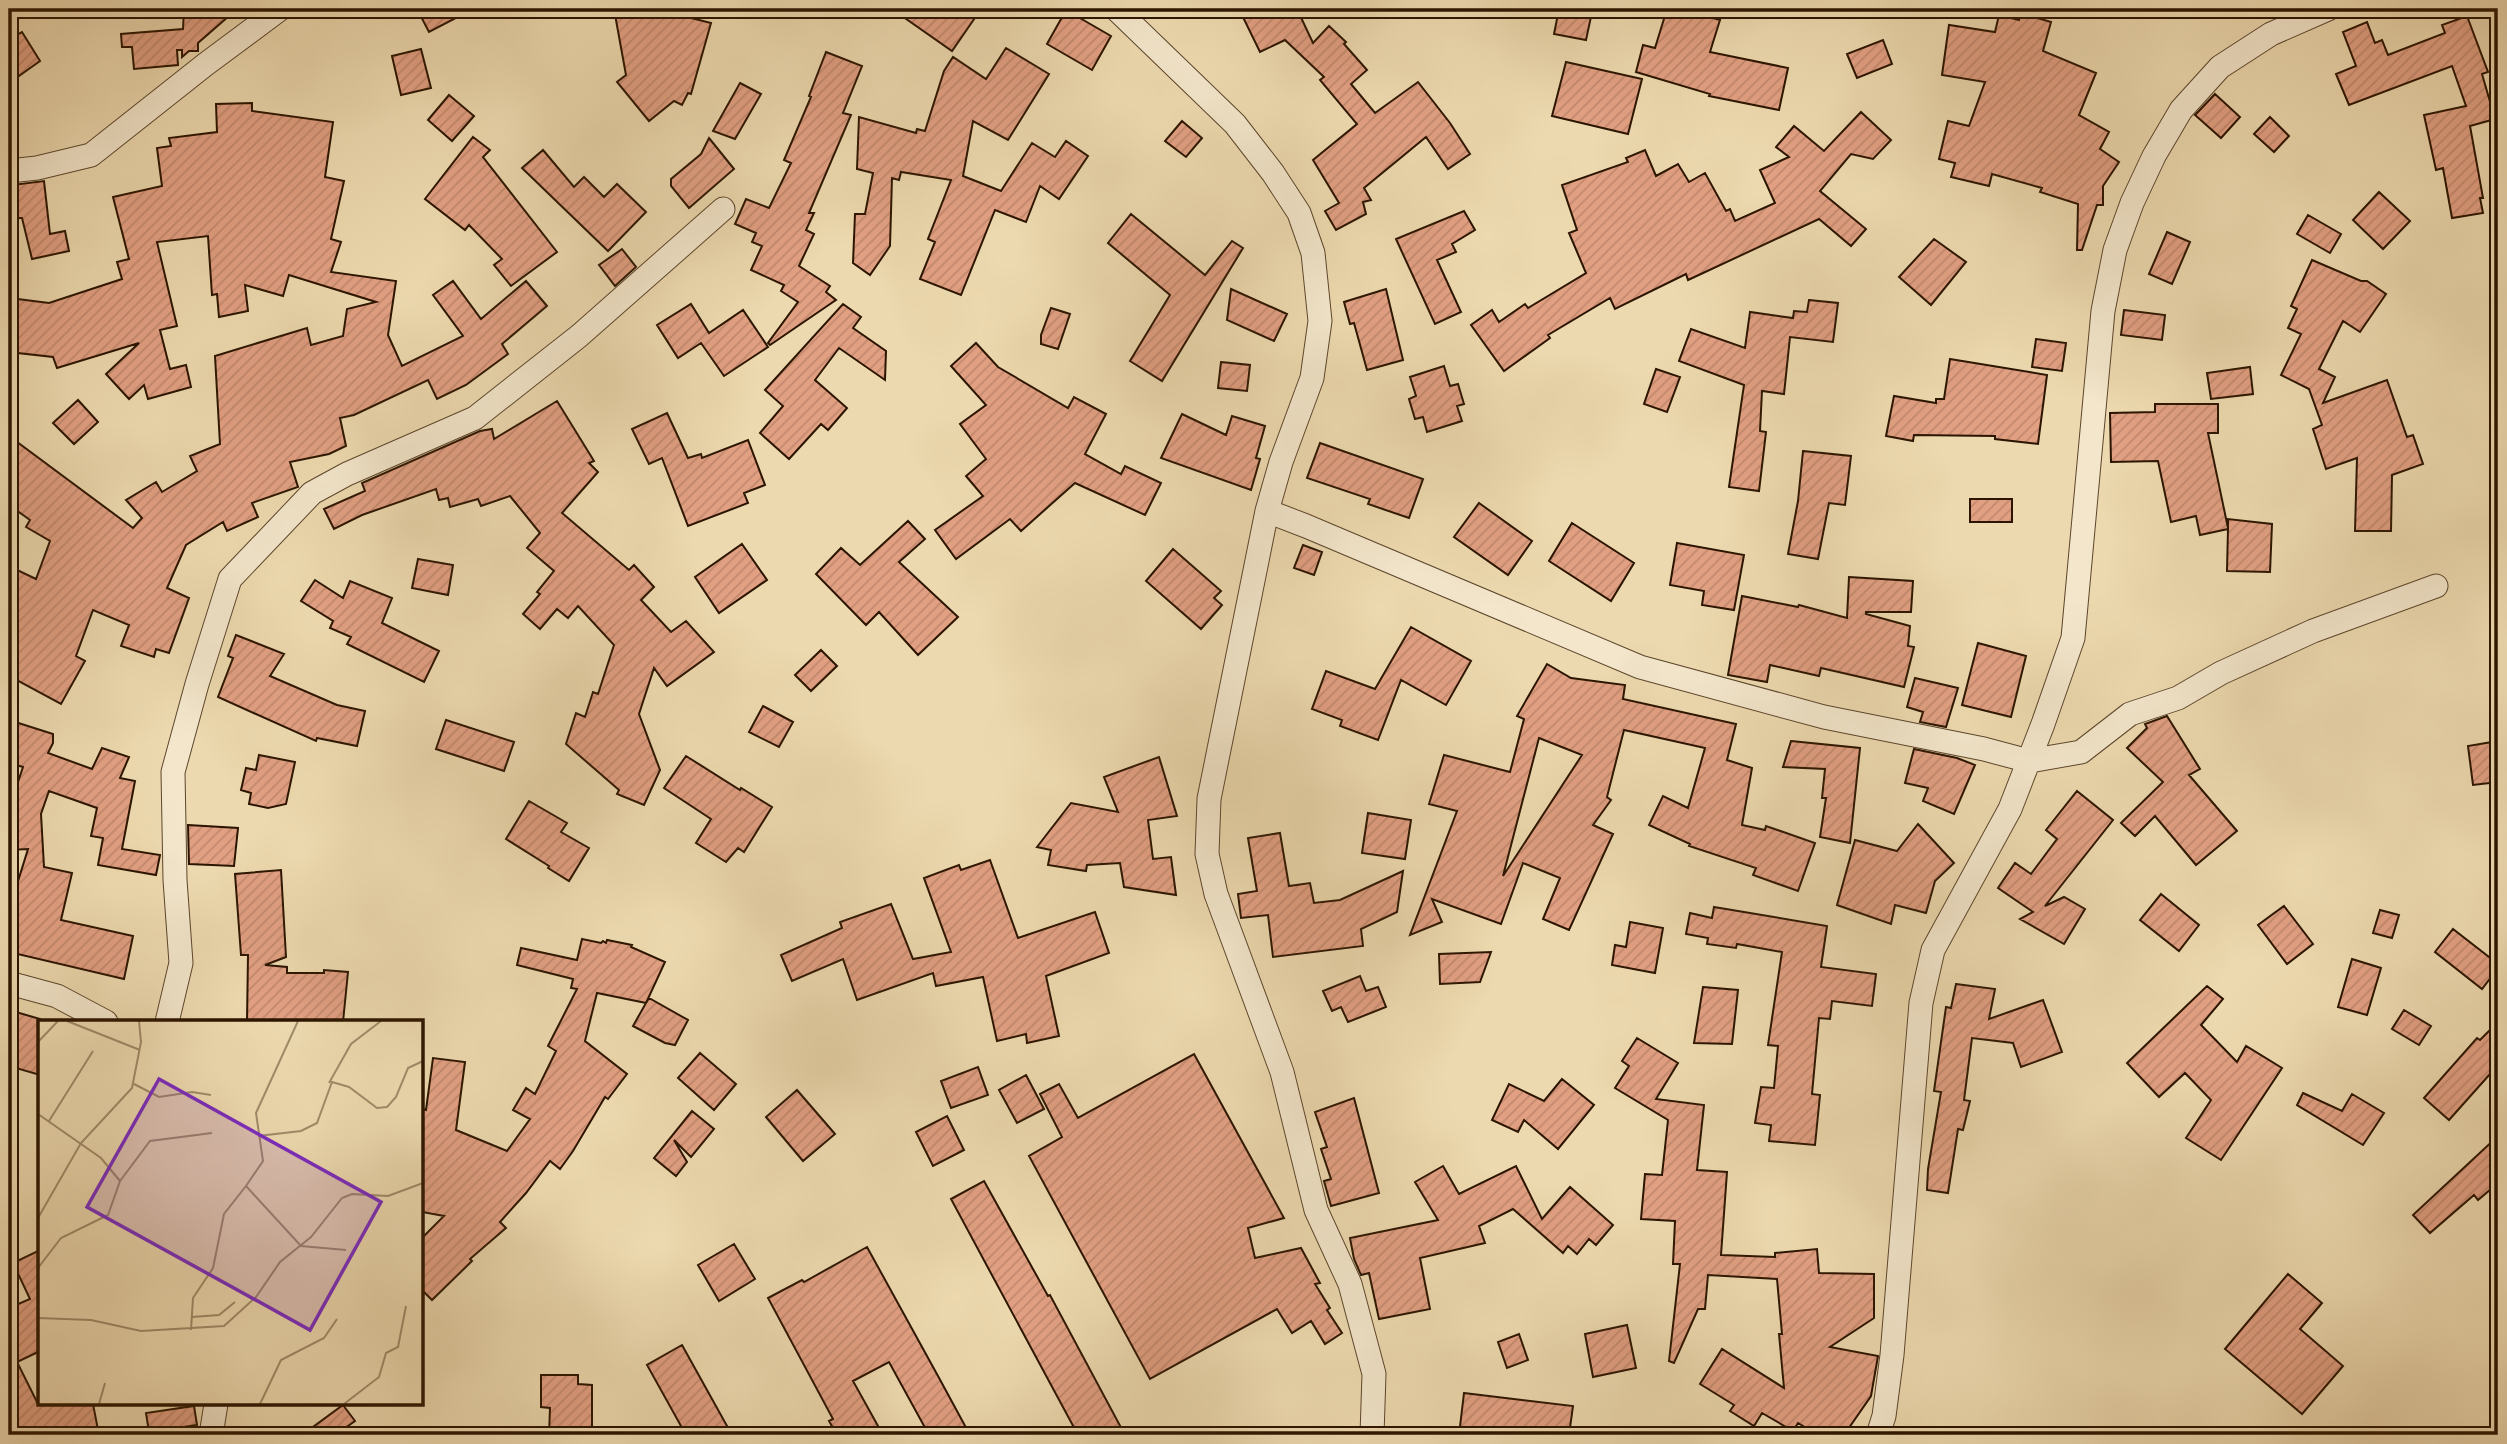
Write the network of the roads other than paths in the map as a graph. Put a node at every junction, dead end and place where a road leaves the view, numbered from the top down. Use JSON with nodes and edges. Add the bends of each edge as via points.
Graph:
{"nodes":[{"id":1,"x":280,"y":9,"type":"edge"},
{"id":2,"x":2328,"y":9,"type":"edge"},
{"id":3,"x":1129,"y":12,"type":"edge"},
{"id":4,"x":9,"y":171,"type":"edge"},
{"id":5,"x":723,"y":209,"type":"dead end"},
{"id":6,"x":1267,"y":511,"type":"junction"},
{"id":7,"x":2436,"y":586,"type":"dead end"},
{"id":8,"x":2029,"y":761,"type":"junction"},
{"id":9,"x":9,"y":983,"type":"edge"},
{"id":10,"x":102,"y":1020,"type":"edge"},
{"id":11,"x":167,"y":1020,"type":"edge"},
{"id":12,"x":216,"y":1406,"type":"edge"},
{"id":13,"x":211,"y":1435,"type":"edge"},
{"id":14,"x":1372,"y":1435,"type":"edge"},
{"id":15,"x":1878,"y":1435,"type":"edge"}],
"edges":[{"from":1,"to":4,"type":"street","via":[[91,155]]},
{"from":2,"to":8,"type":"street","via":[[2271,34],[2220,67],[2181,110],[2132,203],[2115,250],[2104,311],[2073,638]]},
{"from":3,"to":6,"type":"street","via":[[1235,124],[1273,173],[1299,213],[1313,253],[1320,321],[1312,378]]},
{"from":5,"to":11,"type":"street","via":[[579,336],[475,418],[312,493],[230,579],[173,772],[181,963]]},
{"from":6,"to":8,"type":"street","via":[[1640,667],[1824,717]]},
{"from":6,"to":14,"type":"street","via":[[1209,799],[1207,853],[1216,894],[1282,1072],[1316,1209],[1350,1284],[1374,1374]]},
{"from":7,"to":8,"type":"street","via":[[2313,631],[2178,698],[2130,714],[2081,752]]},
{"from":8,"to":15,"type":"street","via":[[2010,809],[1933,950],[1921,1003],[1892,1355]]},
{"from":9,"to":10,"type":"street","via":[[57,996]]},
{"from":12,"to":13,"type":"street"}]}
